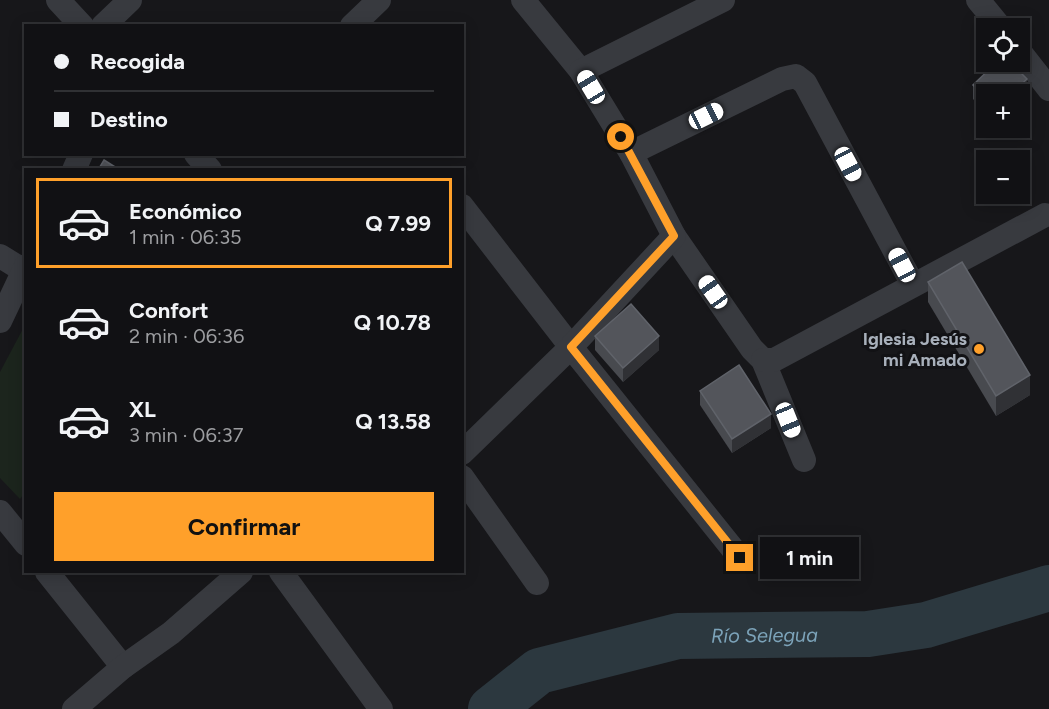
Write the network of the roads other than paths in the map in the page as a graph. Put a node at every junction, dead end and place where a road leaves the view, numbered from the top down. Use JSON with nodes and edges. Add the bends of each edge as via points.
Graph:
{"nodes":[{"id":1,"x":58,"y":0,"type":"edge"},
{"id":2,"x":130,"y":0,"type":"edge"},
{"id":3,"x":379,"y":0,"type":"edge"},
{"id":4,"x":523,"y":0,"type":"edge"},
{"id":5,"x":723,"y":0,"type":"edge"},
{"id":6,"x":978,"y":0,"type":"edge"},
{"id":7,"x":993,"y":18,"type":"edge"},
{"id":8,"x":80,"y":24,"type":"edge"},
{"id":9,"x":105,"y":24,"type":"edge"},
{"id":10,"x":354,"y":24,"type":"edge"},
{"id":11,"x":1030,"y":65,"type":"edge"},
{"id":12,"x":581,"y":71,"type":"junction"},
{"id":13,"x":1049,"y":89,"type":"edge"},
{"id":14,"x":630,"y":153,"type":"junction"},
{"id":15,"x":464,"y":209,"type":"edge"},
{"id":16,"x":1045,"y":215,"type":"dead end"},
{"id":17,"x":674,"y":236,"type":"junction"},
{"id":18,"x":0,"y":256,"type":"edge"},
{"id":19,"x":24,"y":268,"type":"edge"},
{"id":20,"x":24,"y":271,"type":"edge"},
{"id":21,"x":913,"y":285,"type":"junction"},
{"id":22,"x":0,"y":321,"type":"edge"},
{"id":23,"x":571,"y":347,"type":"junction"},
{"id":24,"x":763,"y":360,"type":"junction"},
{"id":25,"x":464,"y":451,"type":"edge"},
{"id":26,"x":804,"y":460,"type":"dead end"},
{"id":27,"x":464,"y":480,"type":"edge"},
{"id":28,"x":0,"y":512,"type":"edge"},
{"id":29,"x":24,"y":542,"type":"edge"},
{"id":30,"x":740,"y":558,"type":"dead end"},
{"id":31,"x":48,"y":573,"type":"edge"},
{"id":32,"x":240,"y":573,"type":"edge"},
{"id":33,"x":282,"y":573,"type":"edge"},
{"id":34,"x":537,"y":583,"type":"dead end"},
{"id":35,"x":123,"y":667,"type":"junction"},
{"id":36,"x":74,"y":709,"type":"edge"},
{"id":37,"x":381,"y":709,"type":"edge"}],
"edges":[{"from":1,"to":8,"type":"street"},
{"from":2,"to":9,"type":"street"},
{"from":3,"to":10,"type":"street"},
{"from":4,"to":12,"type":"street"},
{"from":5,"to":12,"type":"street"},
{"from":6,"to":7,"type":"street"},
{"from":11,"to":13,"type":"street"},
{"from":12,"to":14,"type":"street"},
{"from":14,"to":17,"type":"street"},
{"from":14,"to":21,"type":"street","via":[[782,79],[796,76],[805,83]]},
{"from":15,"to":23,"type":"street"},
{"from":16,"to":21,"type":"street"},
{"from":17,"to":23,"type":"street"},
{"from":17,"to":24,"type":"street"},
{"from":18,"to":19,"type":"street"},
{"from":20,"to":22,"type":"street"},
{"from":21,"to":24,"type":"street","via":[[774,360]]},
{"from":23,"to":25,"type":"street"},
{"from":23,"to":30,"type":"street"},
{"from":24,"to":26,"type":"street"},
{"from":27,"to":34,"type":"street"},
{"from":28,"to":29,"type":"street"},
{"from":31,"to":35,"type":"street"},
{"from":32,"to":35,"type":"street","via":[[171,633]]},
{"from":33,"to":37,"type":"street"},
{"from":35,"to":36,"type":"street"}]}
